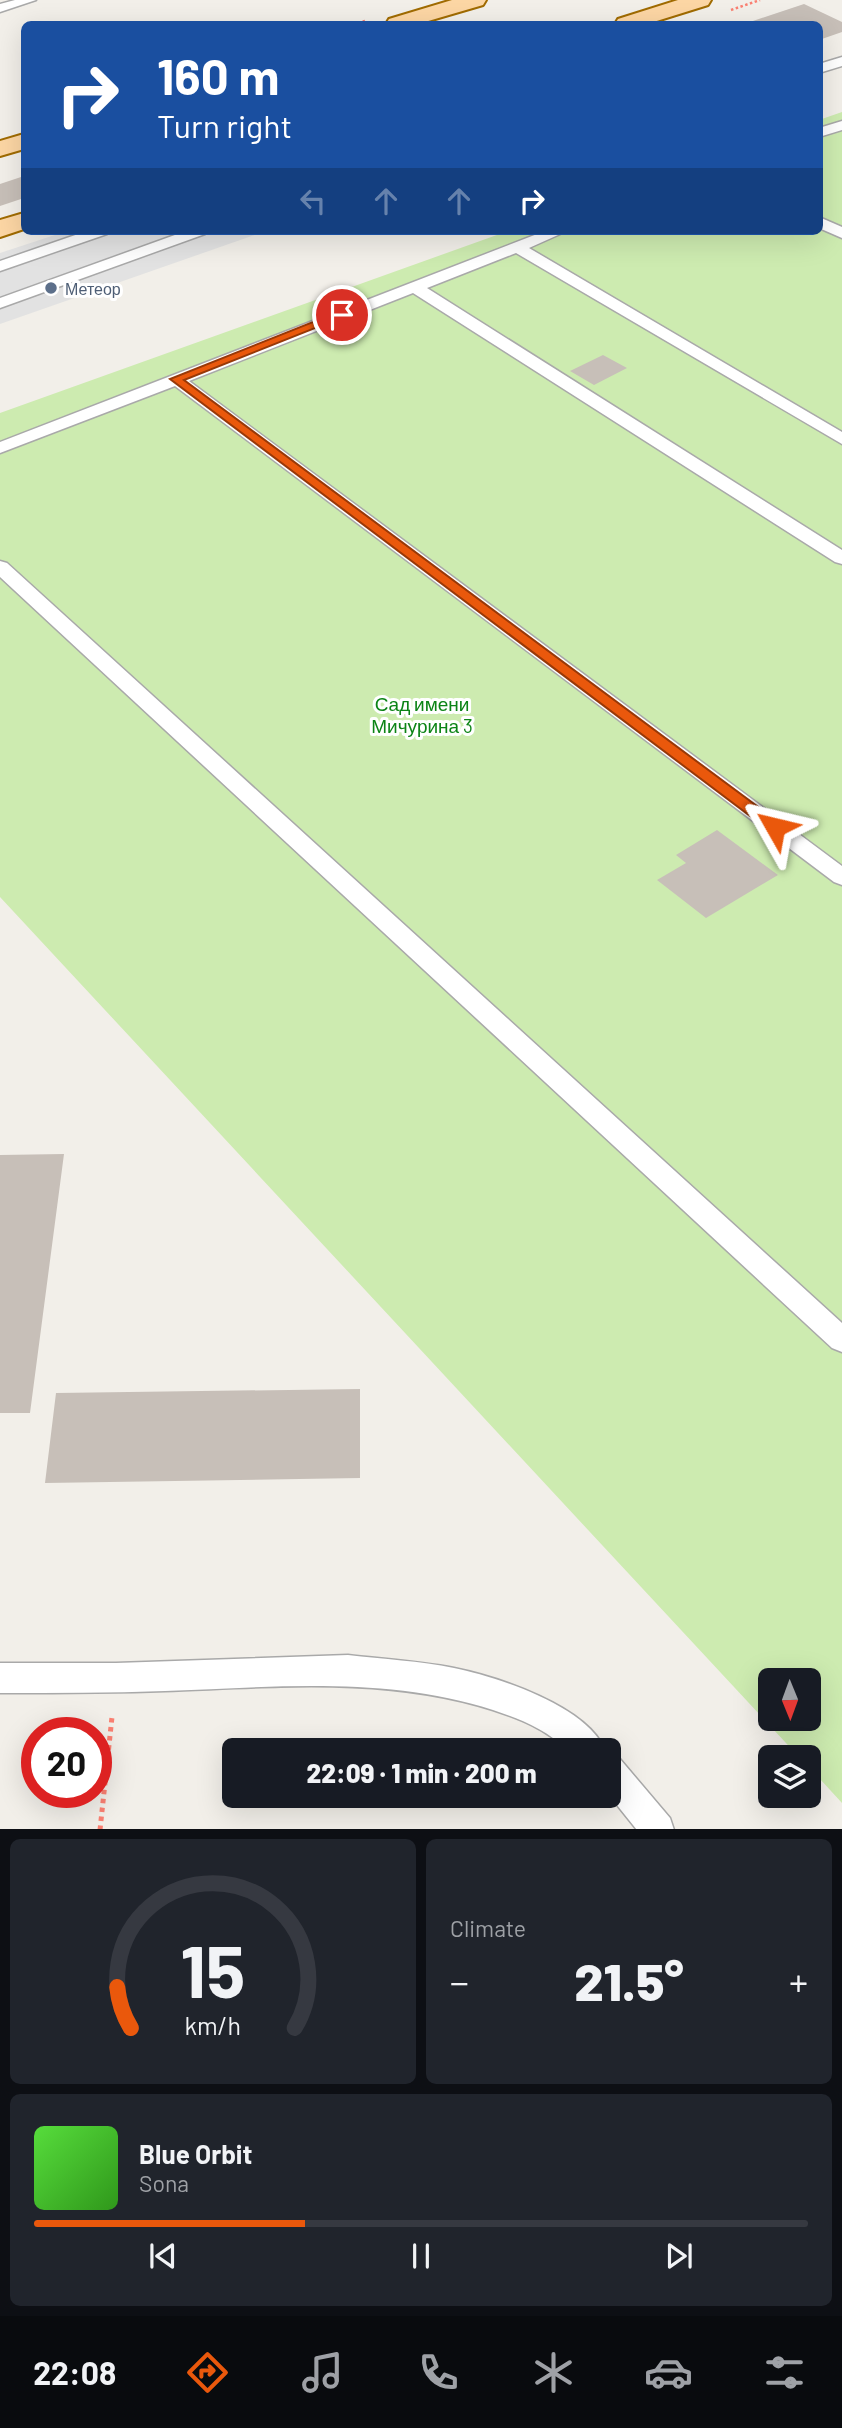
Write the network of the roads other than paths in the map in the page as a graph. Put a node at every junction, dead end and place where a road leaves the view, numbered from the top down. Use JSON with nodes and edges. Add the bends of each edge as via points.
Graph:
{"nodes":[{"id":1,"x":30,"y":0,"type":"edge"},
{"id":2,"x":475,"y":0,"type":"edge"},
{"id":3,"x":700,"y":0,"type":"edge"},
{"id":4,"x":0,"y":8,"type":"edge"},
{"id":5,"x":407,"y":21,"type":"edge"},
{"id":6,"x":635,"y":21,"type":"edge"},
{"id":7,"x":842,"y":61,"type":"edge"},
{"id":8,"x":823,"y":68,"type":"edge"},
{"id":9,"x":842,"y":125,"type":"edge"},
{"id":10,"x":823,"y":132,"type":"edge"},
{"id":11,"x":21,"y":142,"type":"edge"},
{"id":12,"x":0,"y":149,"type":"edge"},
{"id":13,"x":21,"y":222,"type":"edge"},
{"id":14,"x":823,"y":224,"type":"edge"},
{"id":15,"x":0,"y":229,"type":"edge"},
{"id":16,"x":842,"y":233,"type":"edge"},
{"id":17,"x":90,"y":235,"type":"edge"},
{"id":18,"x":189,"y":235,"type":"edge"},
{"id":19,"x":548,"y":235,"type":"edge"},
{"id":20,"x":516,"y":247,"type":"junction"},
{"id":21,"x":0,"y":266,"type":"edge"},
{"id":22,"x":414,"y":287,"type":"junction"},
{"id":23,"x":0,"y":303,"type":"edge"},
{"id":24,"x":176,"y":379,"type":"junction"},
{"id":25,"x":842,"y":439,"type":"edge"},
{"id":26,"x":0,"y":448,"type":"edge"},
{"id":27,"x":842,"y":558,"type":"edge"},
{"id":28,"x":0,"y":567,"type":"edge"},
{"id":29,"x":842,"y":877,"type":"edge"},
{"id":30,"x":842,"y":1340,"type":"edge"},
{"id":31,"x":0,"y":1678,"type":"edge"},
{"id":32,"x":577,"y":1738,"type":"edge"},
{"id":33,"x":621,"y":1784,"type":"edge"},
{"id":34,"x":658,"y":1829,"type":"edge"}],
"edges":[{"from":1,"to":4,"type":"lane"},
{"from":2,"to":5,"type":"main road"},
{"from":3,"to":6,"type":"main road"},
{"from":7,"to":8,"type":"lane"},
{"from":9,"to":10,"type":"lane"},
{"from":11,"to":12,"type":"main road"},
{"from":13,"to":15,"type":"main road"},
{"from":14,"to":16,"type":"lane"},
{"from":17,"to":21,"type":"lane"},
{"from":18,"to":23,"type":"lane"},
{"from":19,"to":20,"type":"lane"},
{"from":20,"to":22,"type":"lane"},
{"from":20,"to":25,"type":"lane"},
{"from":22,"to":24,"type":"lane"},
{"from":22,"to":27,"type":"lane"},
{"from":24,"to":26,"type":"lane"},
{"from":24,"to":29,"type":"lane"},
{"from":28,"to":30,"type":"lane"},
{"from":31,"to":32,"type":"lane","via":[[348,1670],[455,1683],[527,1706]]},
{"from":33,"to":34,"type":"lane"}]}
